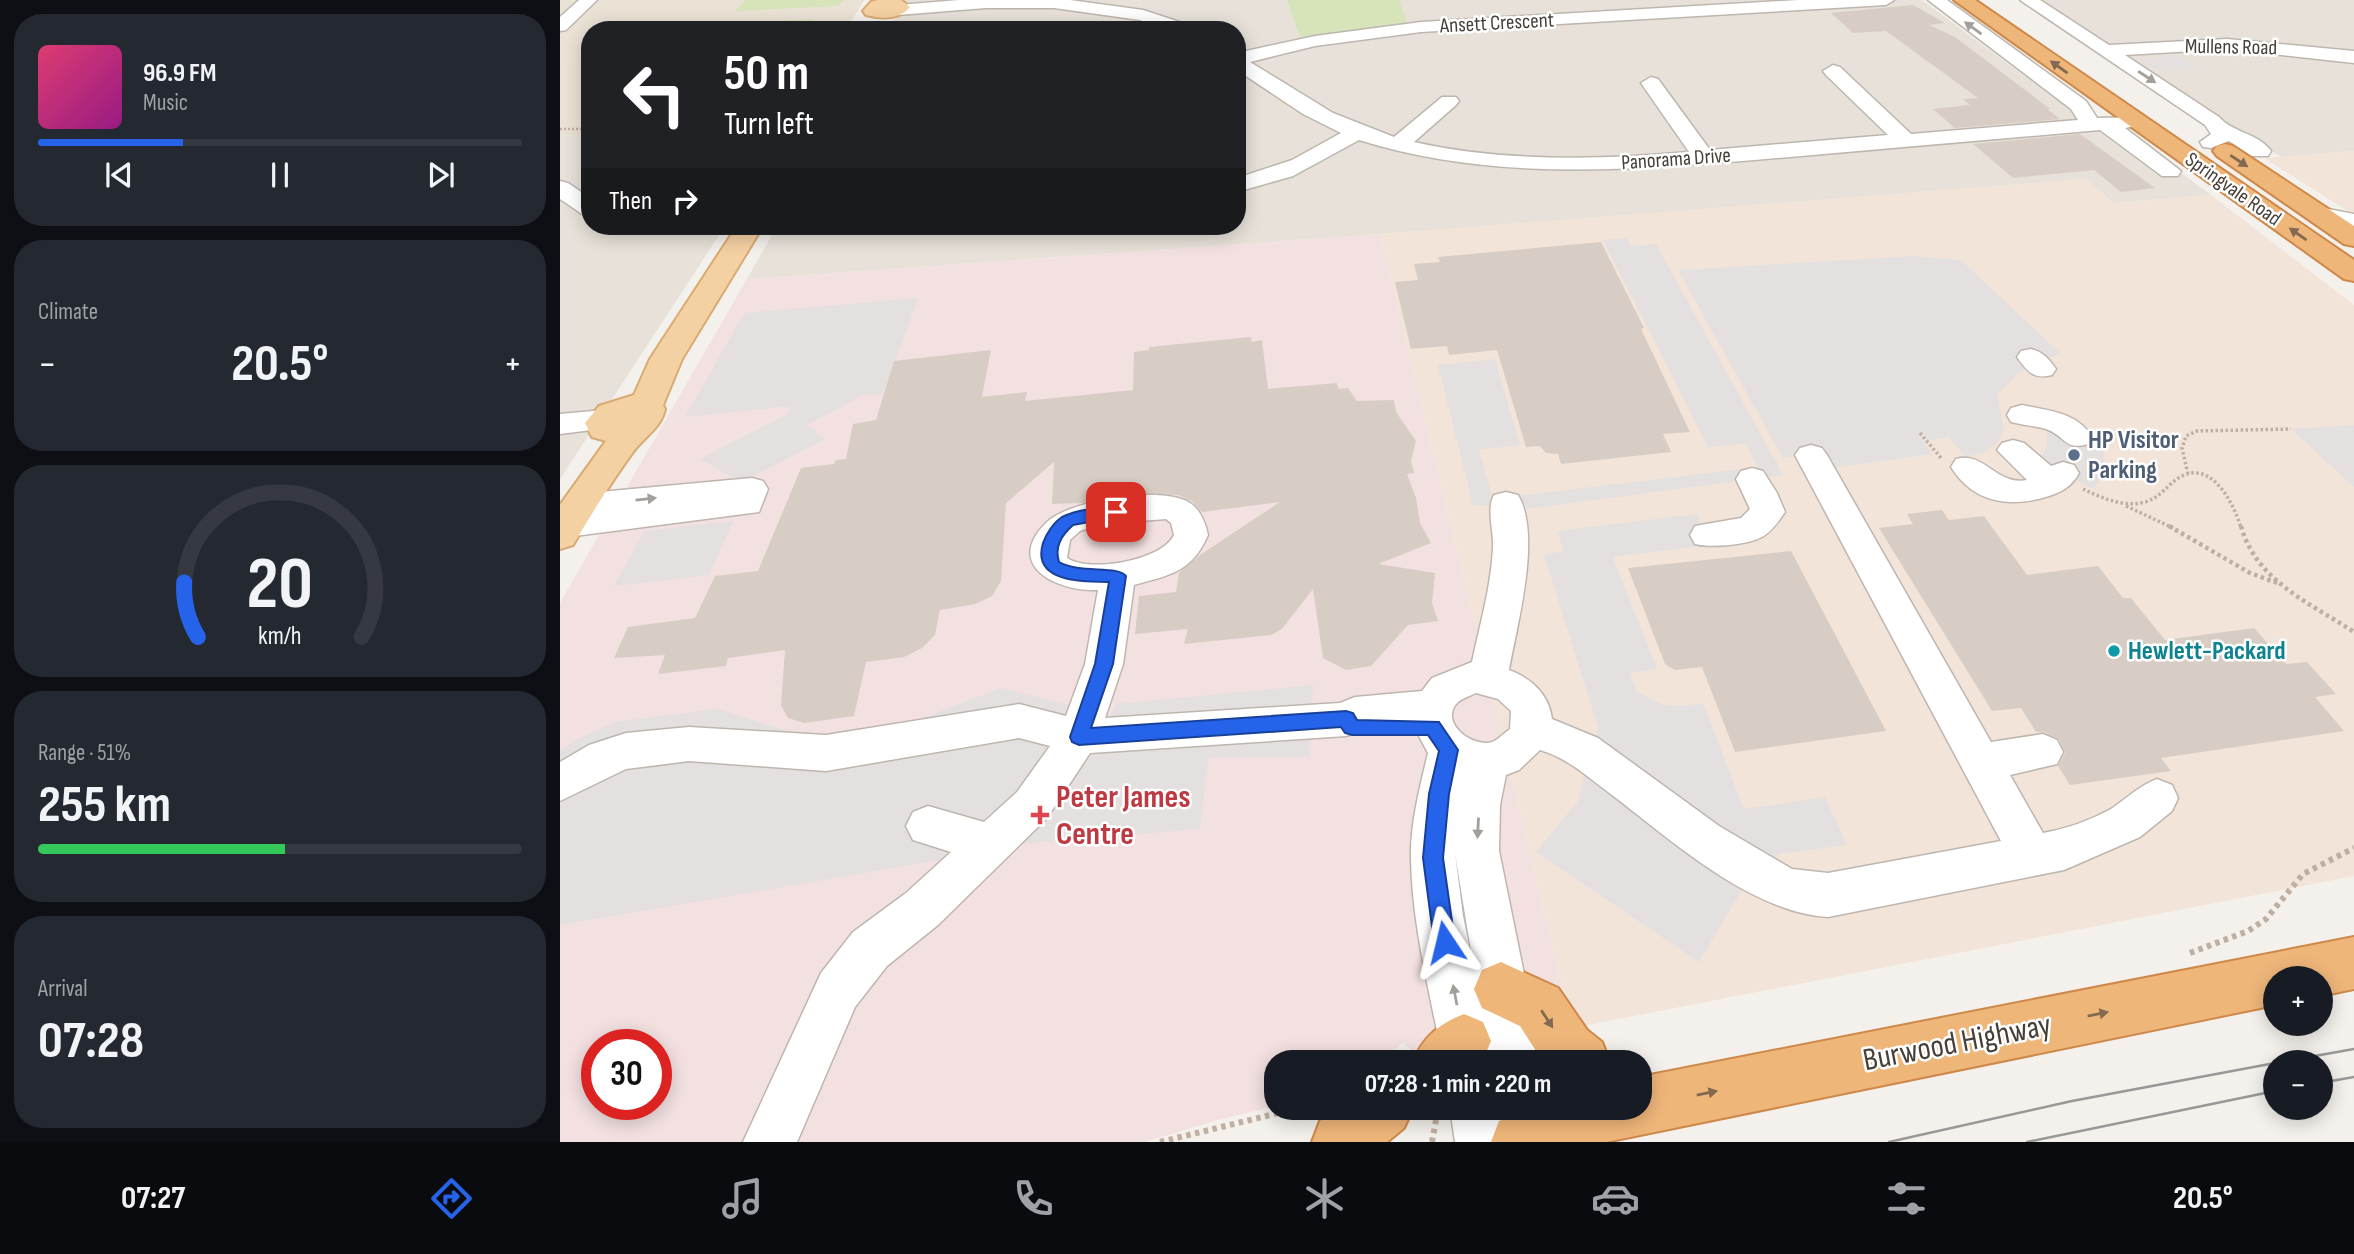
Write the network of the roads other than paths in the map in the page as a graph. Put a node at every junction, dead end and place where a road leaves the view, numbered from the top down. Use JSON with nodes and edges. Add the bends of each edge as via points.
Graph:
{"nodes":[{"id":1,"x":589,"y":0,"type":"edge"},
{"id":2,"x":1886,"y":0,"type":"edge"},
{"id":3,"x":1936,"y":0,"type":"edge"},
{"id":4,"x":1963,"y":0,"type":"edge"},
{"id":5,"x":1999,"y":0,"type":"edge"},
{"id":6,"x":2028,"y":0,"type":"edge"},
{"id":7,"x":1167,"y":5,"type":"dead end"},
{"id":8,"x":1103,"y":9,"type":"junction"},
{"id":9,"x":888,"y":11,"type":"edge"},
{"id":10,"x":1143,"y":15,"type":"junction"},
{"id":11,"x":1083,"y":21,"type":"edge"},
{"id":12,"x":1160,"y":21,"type":"edge"},
{"id":13,"x":560,"y":26,"type":"edge"},
{"id":14,"x":2107,"y":51,"type":"junction"},
{"id":15,"x":2354,"y":57,"type":"edge"},
{"id":16,"x":1246,"y":58,"type":"edge"},
{"id":17,"x":1246,"y":66,"type":"edge"},
{"id":18,"x":1833,"y":71,"type":"dead end"},
{"id":19,"x":1651,"y":83,"type":"dead end"},
{"id":20,"x":1449,"y":101,"type":"dead end"},
{"id":21,"x":2102,"y":117,"type":"junction"},
{"id":22,"x":2135,"y":121,"type":"joint"},
{"id":23,"x":1357,"y":132,"type":"junction"},
{"id":24,"x":2217,"y":137,"type":"junction"},
{"id":25,"x":1906,"y":141,"type":"junction"},
{"id":26,"x":1400,"y":143,"type":"junction"},
{"id":27,"x":2260,"y":151,"type":"dead end"},
{"id":28,"x":1704,"y":158,"type":"junction"},
{"id":29,"x":2170,"y":171,"type":"dead end"},
{"id":30,"x":1246,"y":183,"type":"edge"},
{"id":31,"x":560,"y":188,"type":"edge"},
{"id":32,"x":581,"y":211,"type":"edge"},
{"id":33,"x":2318,"y":214,"type":"junction"},
{"id":34,"x":2354,"y":221,"type":"edge"},
{"id":35,"x":744,"y":235,"type":"edge"},
{"id":36,"x":2354,"y":238,"type":"edge"},
{"id":37,"x":2354,"y":273,"type":"edge"},
{"id":38,"x":2022,"y":415,"type":"dead end"},
{"id":39,"x":621,"y":419,"type":"junction"},
{"id":40,"x":560,"y":424,"type":"edge"},
{"id":41,"x":2077,"y":438,"type":"dead end"},
{"id":42,"x":2013,"y":450,"type":"dead end"},
{"id":43,"x":1811,"y":455,"type":"dead end"},
{"id":44,"x":1955,"y":463,"type":"road end"},
{"id":45,"x":1752,"y":479,"type":"dead end"},
{"id":46,"x":1506,"y":503,"type":"dead end"},
{"id":47,"x":574,"y":513,"type":"edge"},
{"id":48,"x":1707,"y":535,"type":"dead end"},
{"id":49,"x":1118,"y":576,"type":"dead end"},
{"id":50,"x":1488,"y":678,"type":"junction"},
{"id":51,"x":1530,"y":730,"type":"junction"},
{"id":52,"x":1451,"y":736,"type":"junction"},
{"id":53,"x":1079,"y":737,"type":"junction"},
{"id":54,"x":2043,"y":752,"type":"dead end"},
{"id":55,"x":1982,"y":761,"type":"junction"},
{"id":56,"x":560,"y":783,"type":"edge"},
{"id":57,"x":2157,"y":798,"type":"dead end"},
{"id":58,"x":928,"y":826,"type":"dead end"},
{"id":59,"x":989,"y":843,"type":"junction"},
{"id":60,"x":2032,"y":855,"type":"junction"},
{"id":61,"x":2354,"y":963,"type":"edge"},
{"id":62,"x":2333,"y":967,"type":"edge"},
{"id":63,"x":2263,"y":981,"type":"edge"},
{"id":64,"x":1501,"y":989,"type":"junction"},
{"id":65,"x":1457,"y":1050,"type":"edge"},
{"id":66,"x":1514,"y":1050,"type":"edge"},
{"id":67,"x":1567,"y":1050,"type":"edge"},
{"id":68,"x":1652,"y":1105,"type":"edge"},
{"id":69,"x":1369,"y":1120,"type":"edge"},
{"id":70,"x":1496,"y":1120,"type":"edge"},
{"id":71,"x":1575,"y":1120,"type":"edge"},
{"id":72,"x":1519,"y":1134,"type":"edge"},
{"id":73,"x":770,"y":1142,"type":"edge"},
{"id":74,"x":1341,"y":1142,"type":"edge"}],
"edges":[{"from":1,"to":13,"type":"street"},
{"from":2,"to":16,"type":"street","name":"Ansett Crescent","via":[[1421,27],[1315,41]]},
{"from":21,"to":3,"type":"street","name":"Springvale Road","one_way":true,"via":[[2085,110]]},
{"from":21,"to":4,"type":"highway","name":"Springvale Road","one_way":true},
{"from":5,"to":24,"type":"highway","name":"Springvale Road"},
{"from":6,"to":14,"type":"street","name":"Springvale Road"},
{"from":7,"to":10,"type":"street"},
{"from":8,"to":9,"type":"street","via":[[1033,3]]},
{"from":8,"to":10,"type":"street"},
{"from":8,"to":11,"type":"street"},
{"from":10,"to":12,"type":"street"},
{"from":14,"to":15,"type":"street","name":"Mullens Road","via":[[2227,44]]},
{"from":14,"to":24,"type":"street","name":"Springvale Road","one_way":true,"via":[[2212,121]]},
{"from":17,"to":23,"type":"street","name":"Panorama Drive","via":[[1315,112]]},
{"from":18,"to":25,"type":"street"},
{"from":19,"to":28,"type":"street"},
{"from":20,"to":26,"type":"street"},
{"from":21,"to":22,"type":"street","name":"Panorama Drive"},
{"from":21,"to":25,"type":"street","name":"Panorama Drive"},
{"from":21,"to":29,"type":"street","name":"Springvale Road"},
{"from":37,"to":22,"type":"highway","name":"Springvale Road","one_way":true},
{"from":23,"to":26,"type":"street","name":"Panorama Drive"},
{"from":23,"to":30,"type":"street","via":[[1306,163]]},
{"from":24,"to":27,"type":"street","name":"Springvale Road","via":[[2235,135]]},
{"from":24,"to":33,"type":"highway","name":"Springvale Road","one_way":true},
{"from":25,"to":28,"type":"street","name":"Panorama Drive"},
{"from":26,"to":28,"type":"street","name":"Panorama Drive","via":[[1501,160],[1570,165]]},
{"from":31,"to":32,"type":"street"},
{"from":33,"to":34,"type":"street"},
{"from":33,"to":36,"type":"highway","name":"Springvale Road"},
{"from":35,"to":39,"type":"main road","via":[[666,359]]},
{"from":38,"to":41,"type":"street","via":[[2061,424]]},
{"from":39,"to":40,"type":"street"},
{"from":39,"to":47,"type":"main road"},
{"from":42,"to":44,"type":"street","via":[[2041,475],[2056,479],[2019,494],[1996,490]]},
{"from":43,"to":55,"type":"street"},
{"from":45,"to":48,"type":"street","via":[[1768,512],[1751,529]]},
{"from":46,"to":50,"type":"street","via":[[1511,524],[1507,575]]},
{"from":49,"to":53,"type":"street","via":[[1104,664]]},
{"from":50,"to":51,"type":"street","via":[[1510,685],[1526,700]]},
{"from":50,"to":52,"type":"street","via":[[1474,677],[1450,686]]},
{"from":51,"to":52,"type":"street","via":[[1519,747],[1499,758]]},
{"from":51,"to":60,"type":"street","via":[[1584,750],[1704,841],[1782,887],[1805,894],[1828,895]]},
{"from":52,"to":53,"type":"street","via":[[1352,727],[1346,719]]},
{"from":52,"to":64,"type":"street","one_way":true,"via":[[1479,805],[1477,851]]},
{"from":65,"to":52,"type":"street","one_way":true,"via":[[1433,858]]},
{"from":53,"to":56,"type":"street","via":[[1019,721],[826,753],[689,744],[626,751],[603,758]]},
{"from":53,"to":59,"type":"street","via":[[1032,805]]},
{"from":54,"to":55,"type":"street"},
{"from":55,"to":60,"type":"street"},
{"from":57,"to":60,"type":"street","via":[[2125,823],[2064,850]]},
{"from":58,"to":59,"type":"street"},
{"from":59,"to":73,"type":"street","via":[[922,909],[870,949],[838,990]]},
{"from":61,"to":62,"type":"highway","name":"Burwood Highway"},
{"from":68,"to":63,"type":"highway","name":"Burwood Highway","one_way":true},
{"from":64,"to":66,"type":"street"},
{"from":64,"to":67,"type":"highway","one_way":true,"via":[[1539,1007]]},
{"from":69,"to":74,"type":"highway"},
{"from":70,"to":72,"type":"street"},
{"from":71,"to":72,"type":"highway"}]}
